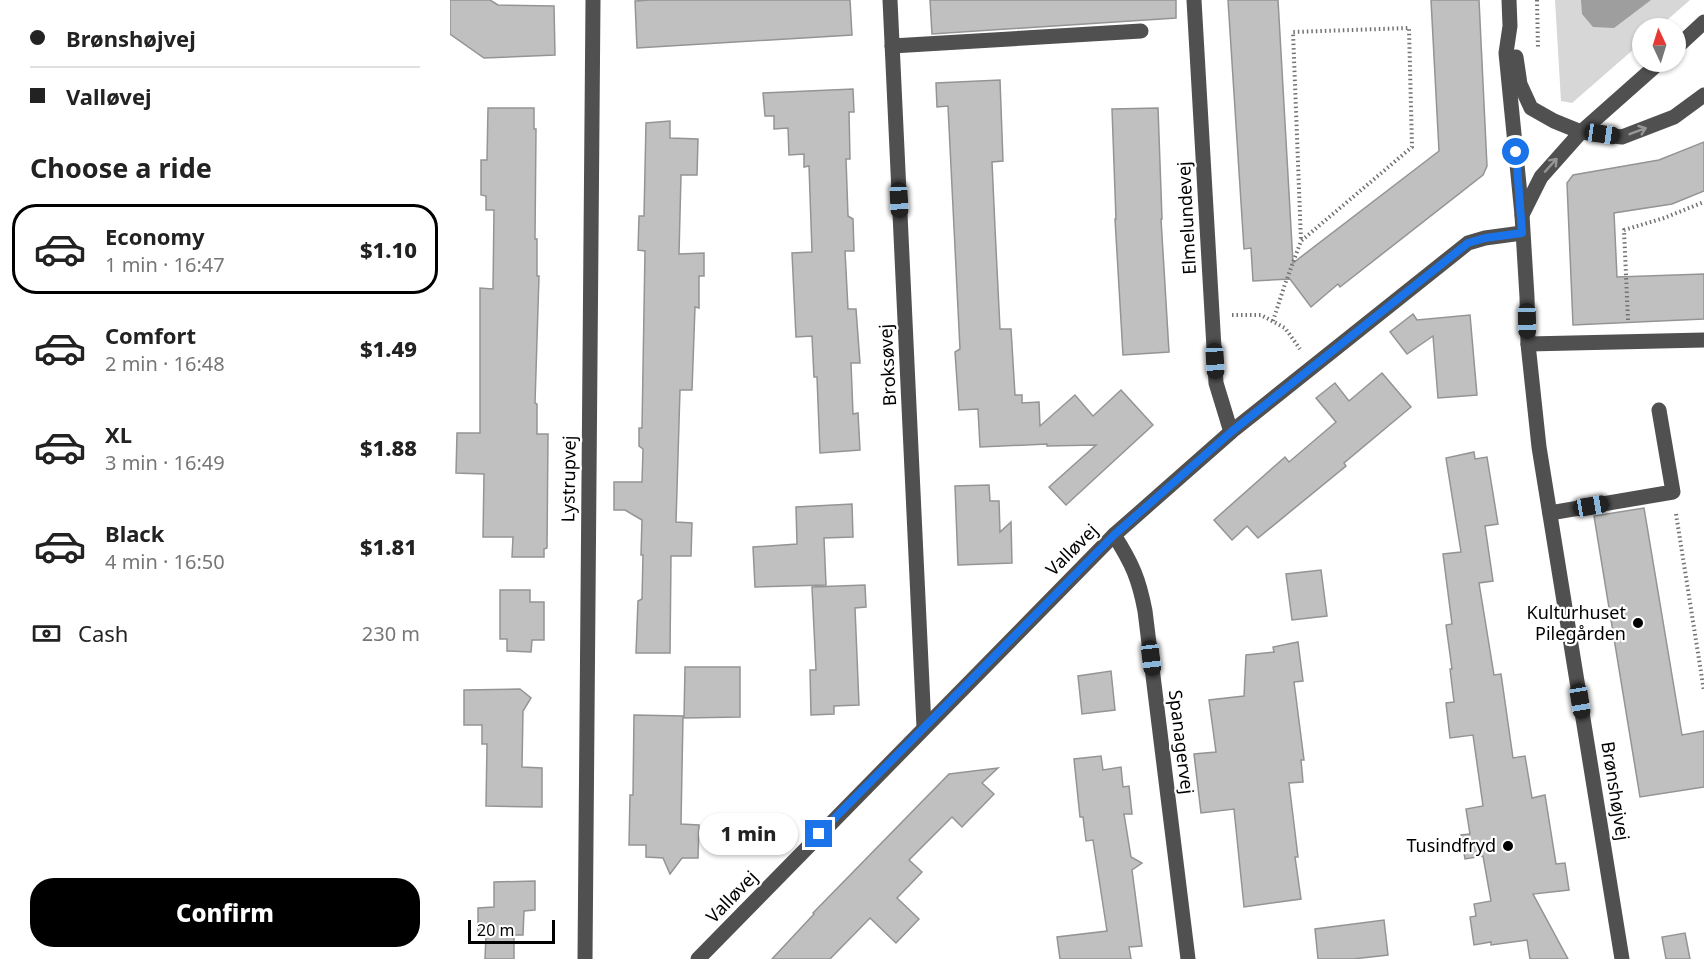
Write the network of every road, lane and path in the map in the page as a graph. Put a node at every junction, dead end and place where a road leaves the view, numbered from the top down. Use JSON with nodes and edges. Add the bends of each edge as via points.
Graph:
{"nodes":[{"id":1,"x":593,"y":0,"type":"edge"},
{"id":2,"x":890,"y":0,"type":"edge"},
{"id":3,"x":1194,"y":0,"type":"edge"},
{"id":4,"x":1509,"y":0,"type":"edge"},
{"id":5,"x":1704,"y":22,"type":"edge"},
{"id":6,"x":1510,"y":26,"type":"junction"},
{"id":7,"x":1141,"y":31,"type":"dead end"},
{"id":8,"x":1686,"y":39,"type":"edge"},
{"id":9,"x":892,"y":46,"type":"junction"},
{"id":10,"x":1649,"y":72,"type":"edge"},
{"id":11,"x":1704,"y":95,"type":"edge"},
{"id":12,"x":1581,"y":132,"type":"junction"},
{"id":13,"x":1704,"y":202,"type":"edge"},
{"id":14,"x":1522,"y":215,"type":"junction"},
{"id":15,"x":1522,"y":233,"type":"junction"},
{"id":16,"x":1301,"y":240,"type":"junction"},
{"id":17,"x":1212,"y":315,"type":"junction"},
{"id":18,"x":1273,"y":321,"type":"junction"},
{"id":19,"x":1704,"y":340,"type":"edge"},
{"id":20,"x":1629,"y":341,"type":"junction"},
{"id":21,"x":1528,"y":344,"type":"junction"},
{"id":22,"x":1313,"y":367,"type":"junction"},
{"id":23,"x":1659,"y":410,"type":"dead end"},
{"id":24,"x":1231,"y":432,"type":"junction"},
{"id":25,"x":1672,"y":492,"type":"junction"},
{"id":26,"x":1550,"y":513,"type":"junction"},
{"id":27,"x":1114,"y":535,"type":"junction"},
{"id":28,"x":1704,"y":691,"type":"edge"},
{"id":29,"x":924,"y":727,"type":"junction"},
{"id":30,"x":585,"y":959,"type":"edge"},
{"id":31,"x":698,"y":959,"type":"edge"},
{"id":32,"x":1188,"y":959,"type":"edge"},
{"id":33,"x":1622,"y":959,"type":"edge"}],
"edges":[{"from":1,"to":30,"type":"street","name":"Lystrupvej"},
{"from":2,"to":9,"type":"street","name":"Broksøvej"},
{"from":3,"to":17,"type":"street","name":"Elmelundevej"},
{"from":4,"to":6,"type":"street","name":"Brønshøjvej"},
{"from":5,"to":8,"type":"street"},
{"from":6,"to":12,"type":"street","via":[[1520,84],[1531,108]]},
{"from":6,"to":14,"type":"street","name":"Brønshøjvej","via":[[1506,53]]},
{"from":7,"to":9,"type":"street"},
{"from":9,"to":29,"type":"street","name":"Broksøvej"},
{"from":10,"to":12,"type":"street"},
{"from":12,"to":11,"type":"street","one_way":true,"via":[[1622,137],[1674,117]]},
{"from":14,"to":12,"type":"street","one_way":true,"via":[[1541,177]]},
{"from":13,"to":20,"type":"path","via":[[1624,230]]},
{"from":14,"to":15,"type":"street","name":"Brønshøjvej"},
{"from":15,"to":21,"type":"street","name":"Brønshøjvej"},
{"from":15,"to":22,"type":"street","name":"Valløvej","via":[[1468,243]]},
{"from":16,"to":16,"type":"path","via":[[1412,147],[1409,28],[1293,32]]},
{"from":16,"to":18,"type":"path"},
{"from":17,"to":18,"type":"path","via":[[1261,315]]},
{"from":17,"to":24,"type":"street","name":"Elmelundevej","via":[[1216,384]]},
{"from":18,"to":22,"type":"path","via":[[1286,328]]},
{"from":19,"to":20,"type":"street"},
{"from":20,"to":21,"type":"street"},
{"from":21,"to":26,"type":"street","name":"Brønshøjvej"},
{"from":22,"to":24,"type":"street","name":"Valløvej"},
{"from":23,"to":25,"type":"street"},
{"from":24,"to":27,"type":"street","name":"Valløvej"},
{"from":25,"to":26,"type":"street"},
{"from":25,"to":28,"type":"path"},
{"from":26,"to":33,"type":"street","name":"Brønshøjvej"},
{"from":27,"to":29,"type":"street","name":"Valløvej"},
{"from":27,"to":32,"type":"street","name":"Spanagervej","via":[[1130,560],[1145,611]]},
{"from":29,"to":31,"type":"street","name":"Valløvej"}]}
